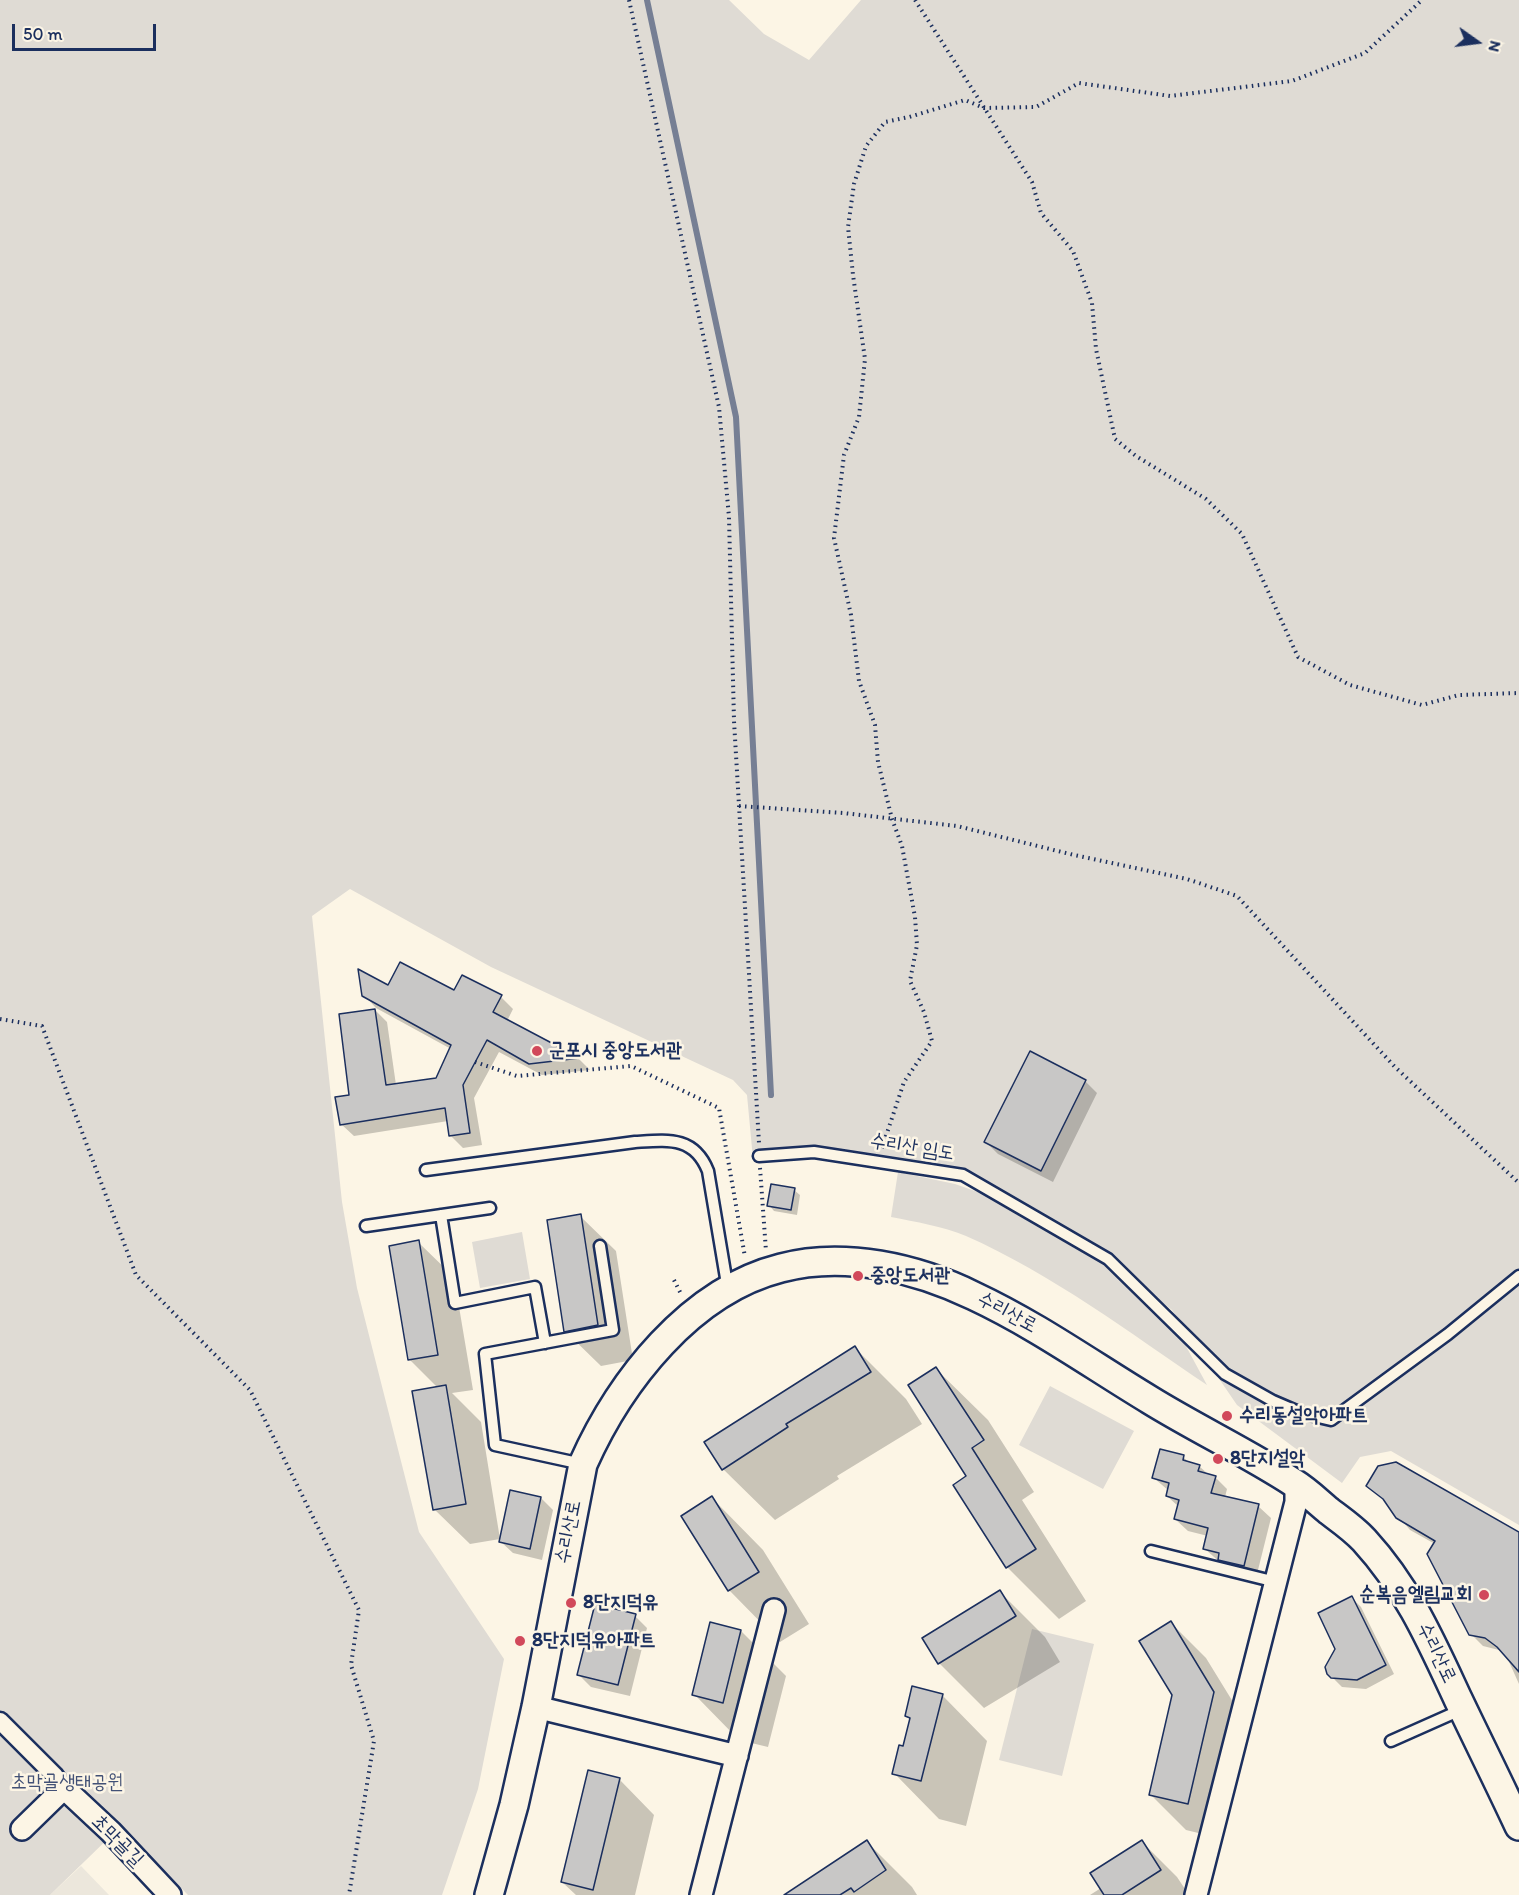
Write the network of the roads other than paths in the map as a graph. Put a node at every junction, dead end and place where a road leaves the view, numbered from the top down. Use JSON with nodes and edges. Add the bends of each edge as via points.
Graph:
{"nodes":[{"id":1,"x":759,"y":1156,"type":"road end"},
{"id":2,"x":426,"y":1170,"type":"dead end"},
{"id":3,"x":490,"y":1208,"type":"dead end"},
{"id":4,"x":441,"y":1215,"type":"junction"},
{"id":5,"x":366,"y":1226,"type":"dead end"},
{"id":6,"x":600,"y":1246,"type":"dead end"},
{"id":7,"x":1519,"y":1276,"type":"edge"},
{"id":8,"x":748,"y":1280,"type":"junction"},
{"id":9,"x":545,"y":1343,"type":"junction"},
{"id":10,"x":583,"y":1464,"type":"junction"},
{"id":11,"x":1296,"y":1484,"type":"junction"},
{"id":12,"x":1151,"y":1551,"type":"dead end"},
{"id":13,"x":1276,"y":1582,"type":"junction"},
{"id":14,"x":774,"y":1610,"type":"dead end"},
{"id":15,"x":536,"y":1707,"type":"junction"},
{"id":16,"x":1463,"y":1709,"type":"junction"},
{"id":17,"x":0,"y":1721,"type":"edge"},
{"id":18,"x":1391,"y":1741,"type":"dead end"},
{"id":19,"x":737,"y":1756,"type":"junction"},
{"id":20,"x":64,"y":1788,"type":"junction"},
{"id":21,"x":1519,"y":1826,"type":"edge"},
{"id":22,"x":22,"y":1829,"type":"dead end"},
{"id":23,"x":170,"y":1895,"type":"edge"},
{"id":24,"x":489,"y":1895,"type":"edge"},
{"id":25,"x":701,"y":1895,"type":"edge"},
{"id":26,"x":1196,"y":1895,"type":"edge"}],
"edges":[{"from":1,"to":7,"type":"lane","name":"수리산 임도","via":[[814,1152],[963,1175],[1108,1259],[1225,1374],[1273,1401],[1331,1420]]},
{"from":2,"to":8,"type":"lane","via":[[635,1142],[662,1140],[686,1144],[699,1154],[708,1172]]},
{"from":3,"to":4,"type":"lane"},
{"from":4,"to":5,"type":"lane"},
{"from":4,"to":9,"type":"lane","via":[[455,1303],[535,1287]]},
{"from":6,"to":9,"type":"lane","via":[[613,1330]]},
{"from":8,"to":10,"type":"street","name":"수리산로","via":[[692,1315],[666,1338],[641,1366],[594,1439]]},
{"from":8,"to":11,"type":"street","name":"수리산로","via":[[783,1267],[818,1262],[874,1265],[904,1270],[972,1294]]},
{"from":9,"to":10,"type":"lane","via":[[485,1354],[495,1445]]},
{"from":10,"to":15,"type":"street","name":"수리산로"},
{"from":11,"to":13,"type":"street","via":[[1296,1502]]},
{"from":11,"to":16,"type":"street","name":"수리산로","via":[[1362,1538],[1400,1585]]},
{"from":12,"to":13,"type":"lane"},
{"from":13,"to":26,"type":"street"},
{"from":14,"to":19,"type":"street"},
{"from":15,"to":19,"type":"street"},
{"from":15,"to":24,"type":"street","name":"수리산로"},
{"from":16,"to":18,"type":"lane"},
{"from":16,"to":21,"type":"street","name":"수리산로"},
{"from":17,"to":20,"type":"street","name":"초막골길"},
{"from":19,"to":25,"type":"street"},
{"from":20,"to":22,"type":"street"},
{"from":20,"to":23,"type":"street","name":"초막골길"}]}
